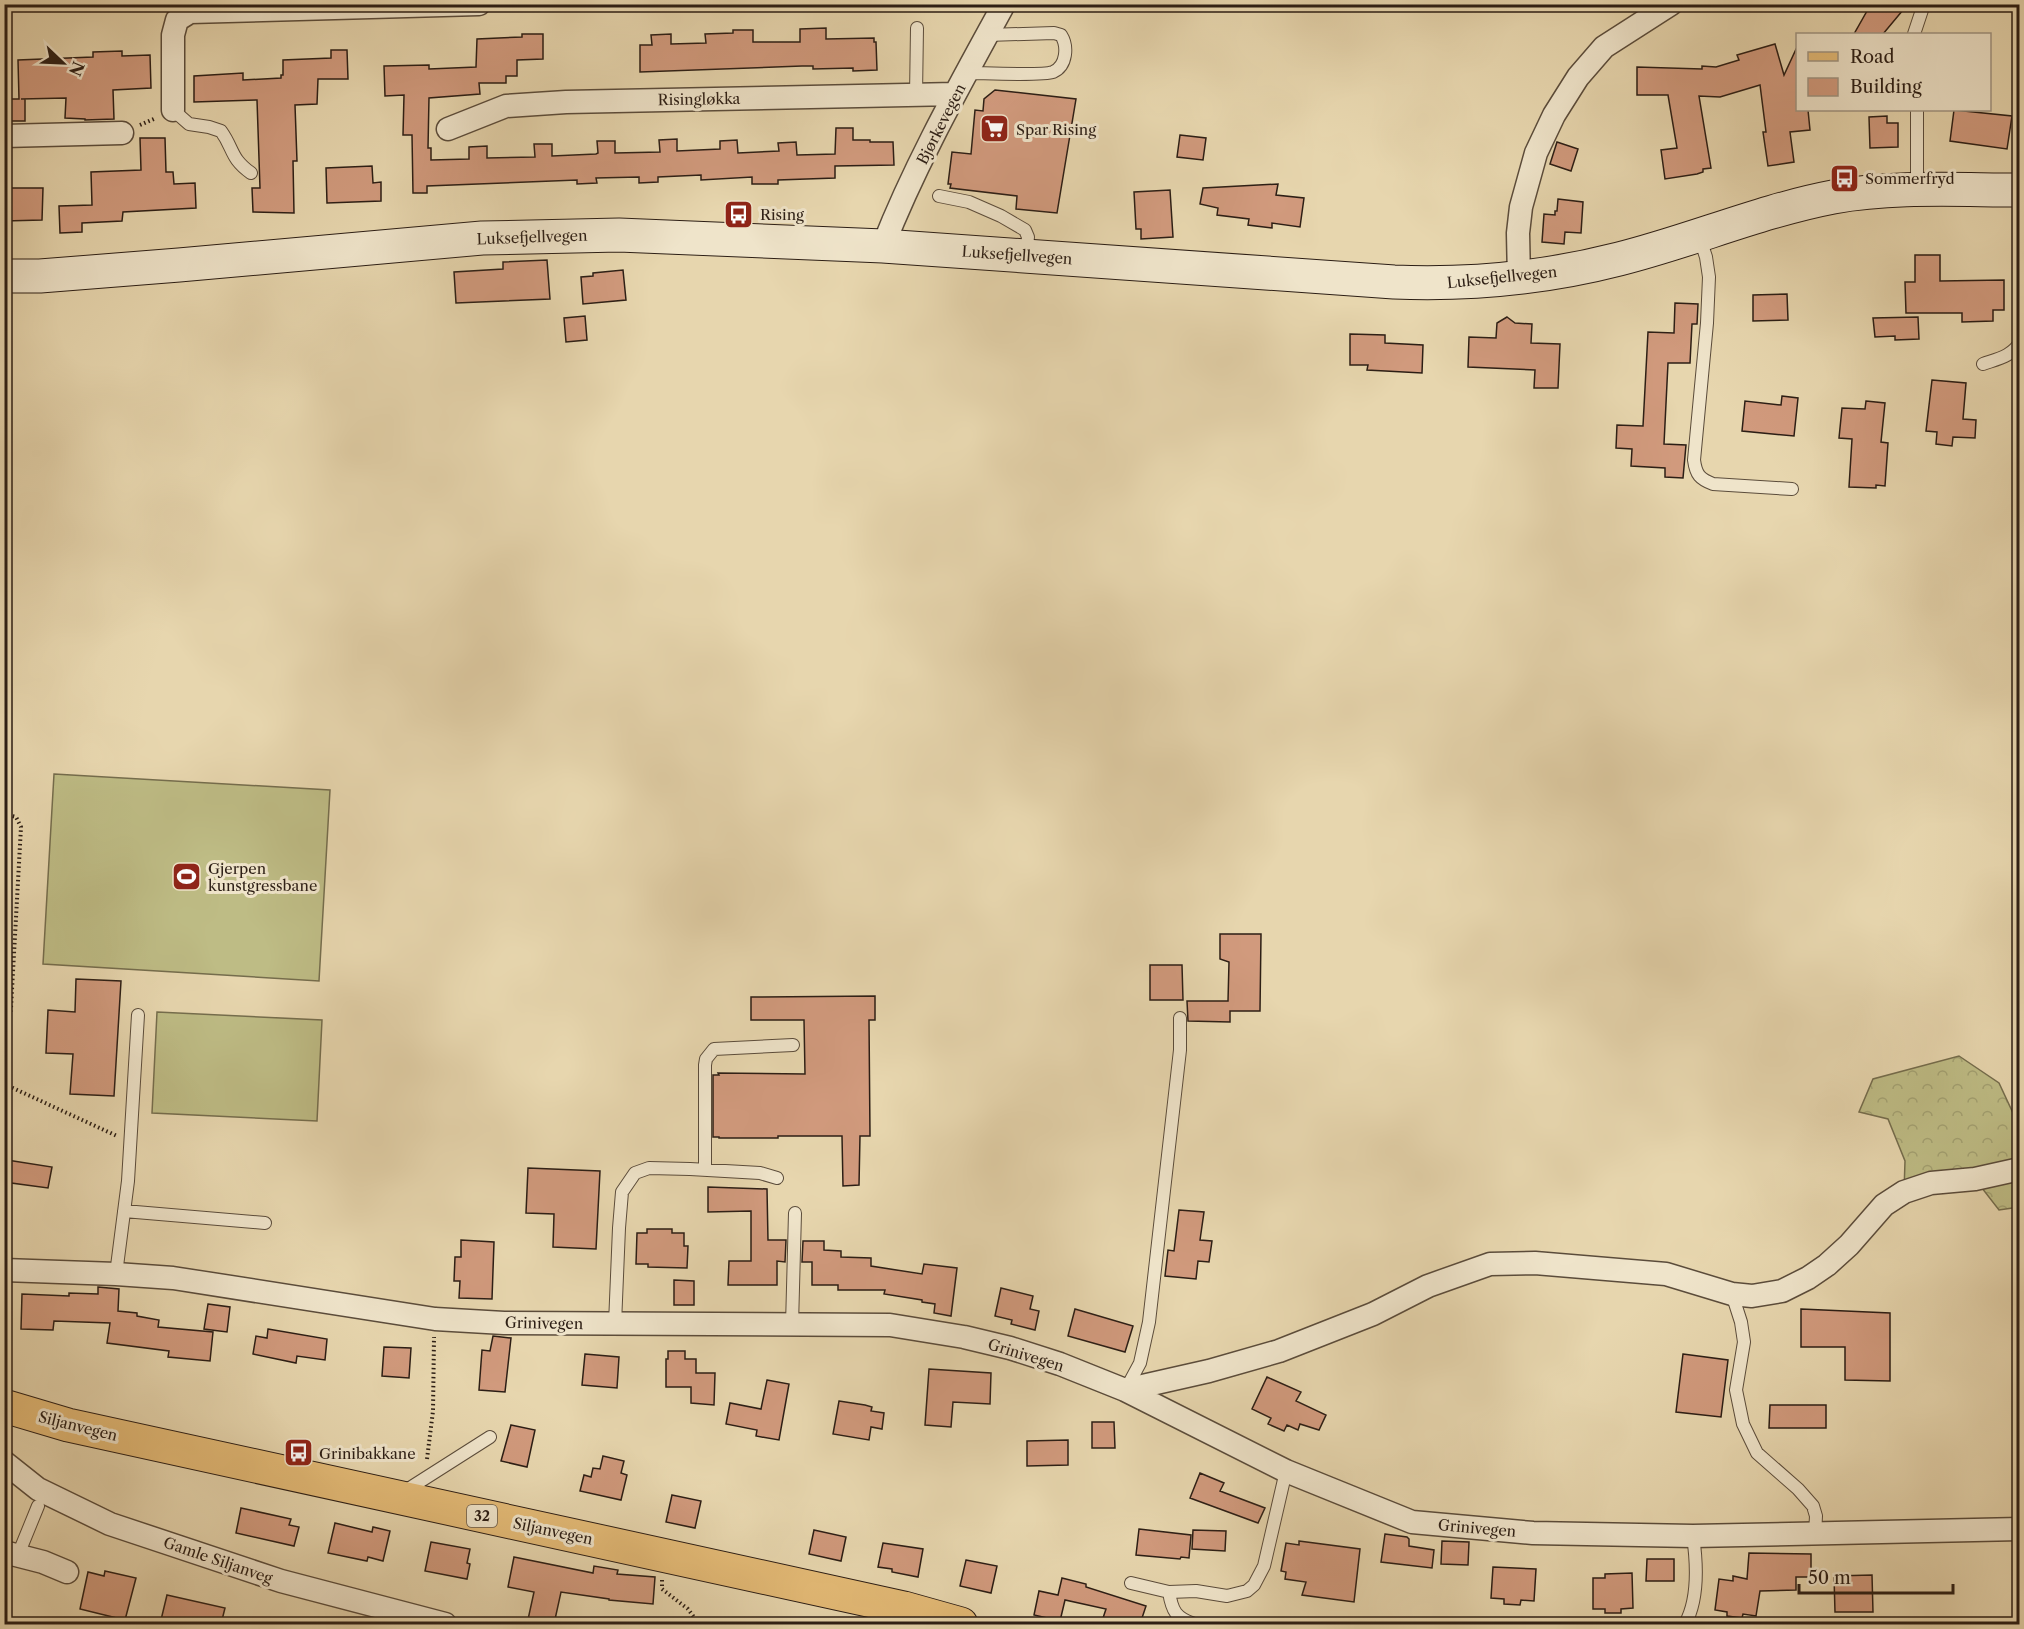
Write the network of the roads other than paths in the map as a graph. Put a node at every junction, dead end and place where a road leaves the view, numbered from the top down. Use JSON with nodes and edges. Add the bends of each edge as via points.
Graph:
{"nodes":[{"id":1,"x":479,"y":4,"type":"edge"},
{"id":2,"x":1004,"y":4,"type":"edge"},
{"id":3,"x":1671,"y":4,"type":"edge"},
{"id":4,"x":1924,"y":4,"type":"edge"},
{"id":5,"x":917,"y":28,"type":"dead end"},
{"id":6,"x":1914,"y":33,"type":"edge"},
{"id":7,"x":987,"y":35,"type":"junction"},
{"id":8,"x":967,"y":73,"type":"junction"},
{"id":9,"x":916,"y":94,"type":"junction"},
{"id":10,"x":955,"y":94,"type":"junction"},
{"id":11,"x":173,"y":110,"type":"joint"},
{"id":12,"x":1917,"y":111,"type":"edge"},
{"id":13,"x":448,"y":129,"type":"dead end"},
{"id":14,"x":122,"y":133,"type":"road end"},
{"id":15,"x":4,"y":136,"type":"edge"},
{"id":16,"x":251,"y":173,"type":"dead end"},
{"id":17,"x":1917,"y":190,"type":"junction"},
{"id":18,"x":2019,"y":190,"type":"edge"},
{"id":19,"x":939,"y":196,"type":"dead end"},
{"id":20,"x":1698,"y":235,"type":"junction"},
{"id":21,"x":883,"y":246,"type":"junction"},
{"id":22,"x":1026,"y":256,"type":"junction"},
{"id":23,"x":4,"y":276,"type":"edge"},
{"id":24,"x":1519,"y":279,"type":"junction"},
{"id":25,"x":2019,"y":342,"type":"edge"},
{"id":26,"x":1983,"y":364,"type":"dead end"},
{"id":27,"x":1792,"y":489,"type":"dead end"},
{"id":28,"x":138,"y":1015,"type":"dead end"},
{"id":29,"x":1180,"y":1018,"type":"dead end"},
{"id":30,"x":793,"y":1045,"type":"dead end"},
{"id":31,"x":2019,"y":1169,"type":"edge"},
{"id":32,"x":705,"y":1170,"type":"junction"},
{"id":33,"x":777,"y":1178,"type":"dead end"},
{"id":34,"x":124,"y":1211,"type":"junction"},
{"id":35,"x":795,"y":1213,"type":"dead end"},
{"id":36,"x":265,"y":1223,"type":"dead end"},
{"id":37,"x":4,"y":1270,"type":"edge"},
{"id":38,"x":116,"y":1274,"type":"junction"},
{"id":39,"x":1732,"y":1294,"type":"junction"},
{"id":40,"x":615,"y":1324,"type":"junction"},
{"id":41,"x":792,"y":1325,"type":"junction"},
{"id":42,"x":1125,"y":1390,"type":"junction"},
{"id":43,"x":4,"y":1406,"type":"edge"},
{"id":44,"x":490,"y":1437,"type":"dead end"},
{"id":45,"x":4,"y":1462,"type":"edge"},
{"id":46,"x":1286,"y":1471,"type":"junction"},
{"id":47,"x":396,"y":1497,"type":"junction"},
{"id":48,"x":38,"y":1506,"type":"dead end"},
{"id":49,"x":2019,"y":1529,"type":"edge"},
{"id":50,"x":1815,"y":1534,"type":"junction"},
{"id":51,"x":1693,"y":1536,"type":"junction"},
{"id":52,"x":11,"y":1553,"type":"edge"},
{"id":53,"x":67,"y":1572,"type":"dead end"},
{"id":54,"x":1131,"y":1583,"type":"dead end"},
{"id":55,"x":1169,"y":1592,"type":"junction"},
{"id":56,"x":445,"y":1624,"type":"edge"},
{"id":57,"x":961,"y":1624,"type":"edge"},
{"id":58,"x":1194,"y":1624,"type":"edge"},
{"id":59,"x":1685,"y":1624,"type":"edge"}],
"edges":[{"from":1,"to":11,"type":"street","via":[[190,12],[177,20],[173,34]]},
{"from":2,"to":7,"type":"street","name":"Bjørkevegen"},
{"from":3,"to":24,"type":"street","via":[[1604,47],[1578,77],[1554,115],[1536,153],[1521,207]]},
{"from":4,"to":6,"type":"lane"},
{"from":5,"to":9,"type":"lane"},
{"from":7,"to":8,"type":"street","name":"Bjørkevegen"},
{"from":7,"to":8,"type":"lane","via":[[1061,35],[1065,40],[1063,64],[1051,73]]},
{"from":8,"to":10,"type":"street","name":"Bjørkevegen"},
{"from":9,"to":10,"type":"street","name":"Risingløkka"},
{"from":9,"to":13,"type":"street","name":"Risingløkka","via":[[518,105]]},
{"from":10,"to":21,"type":"street","name":"Bjørkevegen"},
{"from":11,"to":16,"type":"lane","via":[[189,124],[221,131],[232,155]]},
{"from":12,"to":17,"type":"lane"},
{"from":14,"to":15,"type":"street"},
{"from":17,"to":18,"type":"main road","name":"Luksefjellvegen"},
{"from":17,"to":20,"type":"main road","name":"Luksefjellvegen","via":[[1835,197]]},
{"from":19,"to":22,"type":"lane","via":[[969,202],[1025,230]]},
{"from":20,"to":24,"type":"main road","name":"Luksefjellvegen","via":[[1621,259]]},
{"from":20,"to":27,"type":"lane","via":[[1709,277],[1695,471],[1713,484]]},
{"from":21,"to":22,"type":"main road","name":"Luksefjellvegen"},
{"from":21,"to":23,"type":"main road","name":"Luksefjellvegen","via":[[619,235],[482,238],[179,266]]},
{"from":22,"to":24,"type":"main road","name":"Luksefjellvegen","via":[[1394,282],[1438,284]]},
{"from":25,"to":26,"type":"lane","via":[[2010,354]]},
{"from":28,"to":34,"type":"lane"},
{"from":29,"to":42,"type":"lane","via":[[1180,1050],[1149,1322],[1140,1364]]},
{"from":30,"to":32,"type":"lane","via":[[714,1049],[710,1053],[705,1065]]},
{"from":31,"to":39,"type":"street","via":[[1931,1183],[1904,1192],[1884,1205],[1849,1245],[1808,1278],[1782,1291],[1752,1296]]},
{"from":32,"to":33,"type":"lane","via":[[760,1173]]},
{"from":32,"to":40,"type":"lane","via":[[649,1168],[635,1173],[628,1181],[622,1192]]},
{"from":34,"to":36,"type":"lane"},
{"from":34,"to":38,"type":"lane"},
{"from":35,"to":41,"type":"lane"},
{"from":37,"to":38,"type":"street","name":"Grinivegen"},
{"from":38,"to":40,"type":"street","name":"Grinivegen","via":[[173,1278],[435,1319]]},
{"from":39,"to":42,"type":"street","via":[[1666,1274],[1535,1263],[1490,1264],[1428,1286],[1373,1314],[1279,1351]]},
{"from":39,"to":50,"type":"lane","via":[[1744,1342],[1736,1390],[1743,1424],[1757,1453],[1813,1506]]},
{"from":40,"to":41,"type":"street","name":"Grinivegen"},
{"from":41,"to":42,"type":"street","name":"Grinivegen","via":[[890,1325],[944,1333],[1030,1354]]},
{"from":42,"to":46,"type":"street","name":"Grinivegen"},
{"from":43,"to":47,"type":"main road","name":"Siljanvegen","number":"32","via":[[79,1427]]},
{"from":44,"to":47,"type":"lane"},
{"from":45,"to":56,"type":"street","name":"Gamle Siljanveg","via":[[38,1489],[110,1524],[281,1581]]},
{"from":46,"to":51,"type":"street","name":"Grinivegen","via":[[1412,1522],[1533,1533]]},
{"from":46,"to":55,"type":"lane","via":[[1264,1566],[1254,1585],[1227,1596]]},
{"from":47,"to":57,"type":"main road","name":"Siljanvegen","number":"32","via":[[904,1608]]},
{"from":48,"to":52,"type":"lane"},
{"from":49,"to":50,"type":"street","name":"Grinivegen"},
{"from":50,"to":51,"type":"street","name":"Grinivegen"},
{"from":51,"to":59,"type":"lane","via":[[1694,1591]]},
{"from":52,"to":53,"type":"street"},
{"from":54,"to":55,"type":"lane"},
{"from":55,"to":58,"type":"lane","via":[[1176,1616]]}]}
